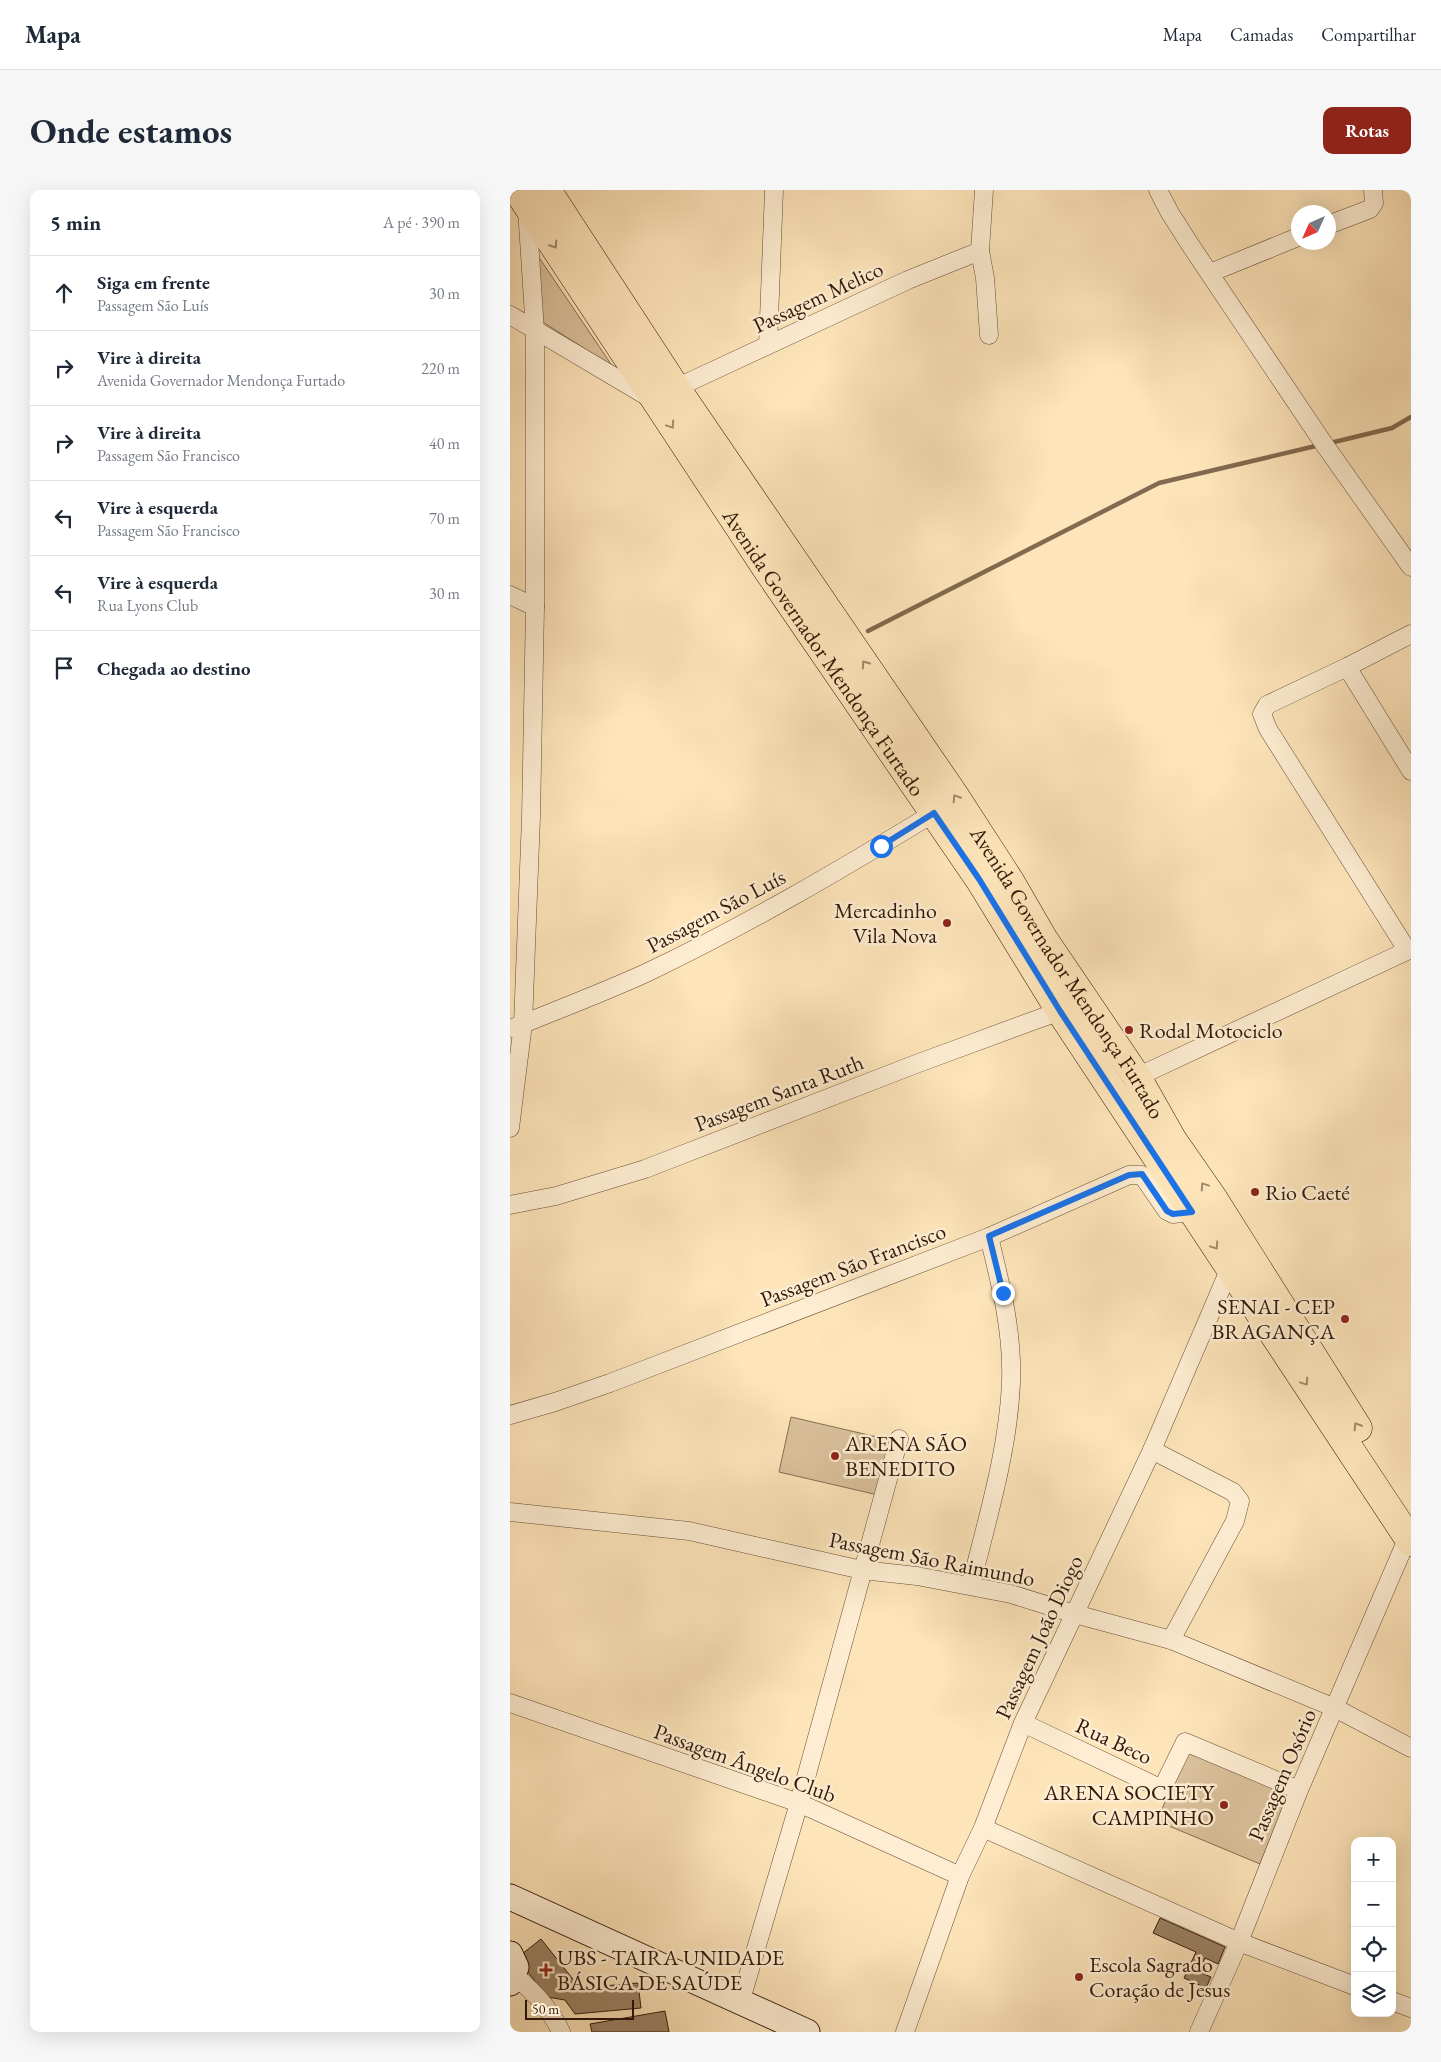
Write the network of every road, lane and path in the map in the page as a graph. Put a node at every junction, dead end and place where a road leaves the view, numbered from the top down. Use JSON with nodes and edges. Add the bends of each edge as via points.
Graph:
{"nodes":[{"id":1,"x":774,"y":190,"type":"edge"},
{"id":2,"x":984,"y":190,"type":"edge"},
{"id":3,"x":1158,"y":190,"type":"edge"},
{"id":4,"x":1373,"y":190,"type":"edge"},
{"id":5,"x":530,"y":195,"type":"edge"},
{"id":6,"x":1336,"y":222,"type":"edge"},
{"id":7,"x":1291,"y":240,"type":"edge"},
{"id":8,"x":980,"y":251,"type":"junction"},
{"id":9,"x":1210,"y":273,"type":"junction"},
{"id":10,"x":510,"y":315,"type":"edge"},
{"id":11,"x":535,"y":331,"type":"junction"},
{"id":12,"x":988,"y":335,"type":"dead end"},
{"id":13,"x":768,"y":345,"type":"junction"},
{"id":14,"x":666,"y":394,"type":"junction"},
{"id":15,"x":1411,"y":567,"type":"edge"},
{"id":16,"x":510,"y":595,"type":"edge"},
{"id":17,"x":535,"y":607,"type":"junction"},
{"id":18,"x":1411,"y":634,"type":"edge"},
{"id":19,"x":1347,"y":667,"type":"junction"},
{"id":20,"x":1411,"y":771,"type":"edge"},
{"id":21,"x":934,"y":813,"type":"junction"},
{"id":22,"x":1409,"y":949,"type":"edge"},
{"id":23,"x":1060,"y":1011,"type":"junction"},
{"id":24,"x":516,"y":1027,"type":"edge"},
{"id":25,"x":1137,"y":1077,"type":"junction"},
{"id":26,"x":510,"y":1128,"type":"edge"},
{"id":27,"x":510,"y":1205,"type":"edge"},
{"id":28,"x":1192,"y":1212,"type":"junction"},
{"id":29,"x":989,"y":1236,"type":"junction"},
{"id":30,"x":1230,"y":1268,"type":"junction"},
{"id":31,"x":510,"y":1415,"type":"edge"},
{"id":32,"x":899,"y":1439,"type":"dead end"},
{"id":33,"x":1152,"y":1450,"type":"junction"},
{"id":34,"x":510,"y":1512,"type":"edge"},
{"id":35,"x":1410,"y":1530,"type":"edge"},
{"id":36,"x":862,"y":1570,"type":"junction"},
{"id":37,"x":972,"y":1586,"type":"junction"},
{"id":38,"x":1075,"y":1614,"type":"junction"},
{"id":39,"x":1171,"y":1640,"type":"junction"},
{"id":40,"x":510,"y":1702,"type":"edge"},
{"id":41,"x":1335,"y":1708,"type":"junction"},
{"id":42,"x":1023,"y":1723,"type":"junction"},
{"id":43,"x":1411,"y":1748,"type":"edge"},
{"id":44,"x":1299,"y":1790,"type":"junction"},
{"id":45,"x":799,"y":1803,"type":"junction"},
{"id":46,"x":983,"y":1828,"type":"junction"},
{"id":47,"x":960,"y":1876,"type":"junction"},
{"id":48,"x":510,"y":1897,"type":"edge"},
{"id":49,"x":1239,"y":1942,"type":"junction"},
{"id":50,"x":511,"y":1971,"type":"edge"},
{"id":51,"x":1351,"y":1984,"type":"edge"},
{"id":52,"x":1396,"y":2002,"type":"edge"},
{"id":53,"x":740,"y":2003,"type":"junction"},
{"id":54,"x":1411,"y":2008,"type":"edge"},
{"id":55,"x":561,"y":2032,"type":"edge"},
{"id":56,"x":807,"y":2032,"type":"edge"},
{"id":57,"x":905,"y":2032,"type":"edge"},
{"id":58,"x":1199,"y":2032,"type":"edge"}],
"edges":[{"from":1,"to":13,"type":"street"},
{"from":2,"to":8,"type":"street"},
{"from":3,"to":9,"type":"street"},
{"from":4,"to":6,"type":"street","via":[[1374,203],[1370,209]]},
{"from":5,"to":11,"type":"street"},
{"from":5,"to":14,"type":"main road","name":"Avenida Governador Mendonça Furtado"},
{"from":7,"to":9,"type":"street"},
{"from":8,"to":12,"type":"street","via":[[986,278]]},
{"from":8,"to":13,"type":"street","name":"Passagem Melico","via":[[908,280]]},
{"from":9,"to":15,"type":"street"},
{"from":10,"to":11,"type":"street"},
{"from":11,"to":14,"type":"street"},
{"from":11,"to":17,"type":"street"},
{"from":13,"to":14,"type":"street","name":"Passagem Melico"},
{"from":14,"to":21,"type":"main road","name":"Avenida Governador Mendonça Furtado","one_way":true,"via":[[768,571]]},
{"from":25,"to":14,"type":"main road","name":"Avenida Governador Mendonça Furtado","one_way":true,"via":[[1043,938],[941,776]]},
{"from":16,"to":17,"type":"street"},
{"from":17,"to":24,"type":"street","via":[[531,824]]},
{"from":18,"to":19,"type":"street"},
{"from":19,"to":20,"type":"street"},
{"from":19,"to":22,"type":"street","via":[[1267,704],[1262,718]]},
{"from":21,"to":23,"type":"main road","name":"Avenida Governador Mendonça Furtado","via":[[979,879]]},
{"from":21,"to":24,"type":"street","name":"Passagem São Luís","via":[[712,940],[574,1005]]},
{"from":22,"to":25,"type":"street"},
{"from":23,"to":27,"type":"street","name":"Passagem Santa Ruth","via":[[645,1169],[556,1196]]},
{"from":23,"to":28,"type":"main road","name":"Avenida Governador Mendonça Furtado"},
{"from":24,"to":26,"type":"street"},
{"from":35,"to":25,"type":"main road","name":"Avenida Governador Mendonça Furtado","one_way":true,"via":[[1254,1262],[1172,1139]]},
{"from":28,"to":29,"type":"street","name":"Passagem São Francisco","via":[[1173,1214],[1167,1211],[1146,1178],[1136,1173]]},
{"from":28,"to":30,"type":"main road","name":"Avenida Governador Mendonça Furtado","one_way":true},
{"from":29,"to":31,"type":"street","name":"Passagem São Francisco","via":[[610,1383]]},
{"from":29,"to":37,"type":"street","via":[[1007,1316],[1011,1383],[1005,1443]]},
{"from":30,"to":33,"type":"street","name":"Passagem João Diogo"},
{"from":30,"to":35,"type":"main road","name":"Avenida Governador Mendonça Furtado","one_way":true},
{"from":32,"to":36,"type":"street"},
{"from":33,"to":38,"type":"street","name":"Passagem João Diogo"},
{"from":33,"to":39,"type":"street","via":[[1233,1492],[1240,1501],[1235,1521]]},
{"from":34,"to":36,"type":"street","name":"Passagem São Raimundo","via":[[689,1531]]},
{"from":35,"to":41,"type":"street","name":"Passagem Osório"},
{"from":36,"to":37,"type":"street","name":"Passagem São Raimundo"},
{"from":36,"to":45,"type":"street"},
{"from":37,"to":38,"type":"street","name":"Passagem São Raimundo","via":[[1011,1594]]},
{"from":38,"to":39,"type":"street","name":"Passagem São Raimundo"},
{"from":38,"to":42,"type":"street","name":"Passagem João Diogo"},
{"from":39,"to":41,"type":"street","name":"Passagem São Raimundo"},
{"from":40,"to":45,"type":"street","name":"Passagem Ângelo Club"},
{"from":41,"to":43,"type":"street","name":"Passagem São Raimundo"},
{"from":41,"to":44,"type":"street","name":"Passagem Osório"},
{"from":42,"to":44,"type":"street","name":"Rua Beco","via":[[1162,1789],[1185,1742]]},
{"from":42,"to":46,"type":"street","name":"Passagem João Diogo"},
{"from":44,"to":49,"type":"street","name":"Passagem Osório"},
{"from":45,"to":47,"type":"street","name":"Passagem Ângelo Club"},
{"from":45,"to":53,"type":"street"},
{"from":46,"to":47,"type":"street","name":"Passagem João Diogo"},
{"from":46,"to":49,"type":"street"},
{"from":47,"to":57,"type":"street","name":"Passagem João Diogo"},
{"from":48,"to":53,"type":"street"},
{"from":49,"to":51,"type":"street"},
{"from":49,"to":58,"type":"street","name":"Passagem Osório"},
{"from":50,"to":55,"type":"street","via":[[530,1988]]},
{"from":52,"to":54,"type":"street"},
{"from":53,"to":56,"type":"street"}]}
